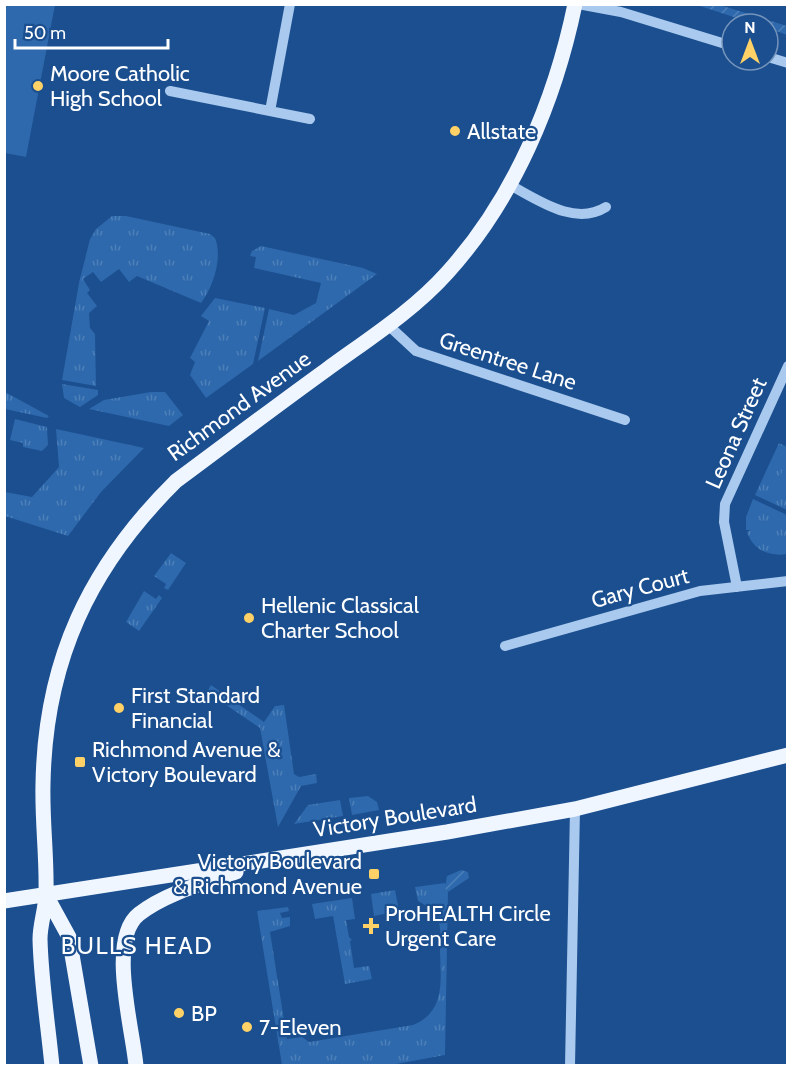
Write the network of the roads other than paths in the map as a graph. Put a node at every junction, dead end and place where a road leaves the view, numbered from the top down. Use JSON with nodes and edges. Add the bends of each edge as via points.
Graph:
{"nodes":[{"id":1,"x":291,"y":4,"type":"edge"},
{"id":2,"x":577,"y":4,"type":"edge"},
{"id":3,"x":720,"y":42,"type":"edge"},
{"id":4,"x":170,"y":91,"type":"dead end"},
{"id":5,"x":270,"y":111,"type":"junction"},
{"id":6,"x":310,"y":118,"type":"dead end"},
{"id":7,"x":508,"y":184,"type":"junction"},
{"id":8,"x":606,"y":207,"type":"dead end"},
{"id":9,"x":388,"y":326,"type":"junction"},
{"id":10,"x":788,"y":366,"type":"edge"},
{"id":11,"x":625,"y":420,"type":"dead end"},
{"id":12,"x":788,"y":581,"type":"edge"},
{"id":13,"x":737,"y":587,"type":"junction"},
{"id":14,"x":505,"y":646,"type":"dead end"},
{"id":15,"x":788,"y":755,"type":"edge"},
{"id":16,"x":575,"y":809,"type":"junction"},
{"id":17,"x":270,"y":860,"type":"junction"},
{"id":18,"x":46,"y":895,"type":"junction"},
{"id":19,"x":4,"y":901,"type":"edge"},
{"id":20,"x":52,"y":1065,"type":"edge"},
{"id":21,"x":92,"y":1065,"type":"edge"},
{"id":22,"x":136,"y":1065,"type":"edge"},
{"id":23,"x":570,"y":1065,"type":"edge"}],
"edges":[{"from":1,"to":5,"type":"street"},
{"from":2,"to":3,"type":"street","via":[[621,12]]},
{"from":2,"to":7,"type":"main road","name":"Richmond Avenue","via":[[551,94],[532,141]]},
{"from":4,"to":5,"type":"street"},
{"from":5,"to":6,"type":"street"},
{"from":7,"to":8,"type":"street","via":[[545,203],[581,215],[594,214]]},
{"from":7,"to":9,"type":"main road","name":"Richmond Avenue","via":[[480,231],[446,274]]},
{"from":9,"to":11,"type":"street","name":"Greentree Lane","via":[[416,351]]},
{"from":9,"to":18,"type":"main road","name":"Richmond Avenue","via":[[176,481],[145,511],[95,581],[63,654],[51,695],[43,786]]},
{"from":10,"to":13,"type":"street","name":"Leona Street","via":[[725,504],[725,530]]},
{"from":12,"to":13,"type":"street","name":"Gary Court"},
{"from":13,"to":14,"type":"street","name":"Gary Court","via":[[700,591]]},
{"from":15,"to":16,"type":"main road","name":"Victory Boulevard"},
{"from":16,"to":17,"type":"main road","name":"Victory Boulevard"},
{"from":16,"to":23,"type":"street"},
{"from":17,"to":18,"type":"main road","name":"Victory Boulevard"},
{"from":17,"to":22,"type":"main road","via":[[164,900],[138,915],[129,926],[122,956]]},
{"from":18,"to":19,"type":"main road","name":"Victory Boulevard"},
{"from":18,"to":20,"type":"main road","name":"Richmond Avenue","via":[[40,936]]},
{"from":18,"to":21,"type":"main road","name":"Richmond Avenue","via":[[69,937]]}]}
